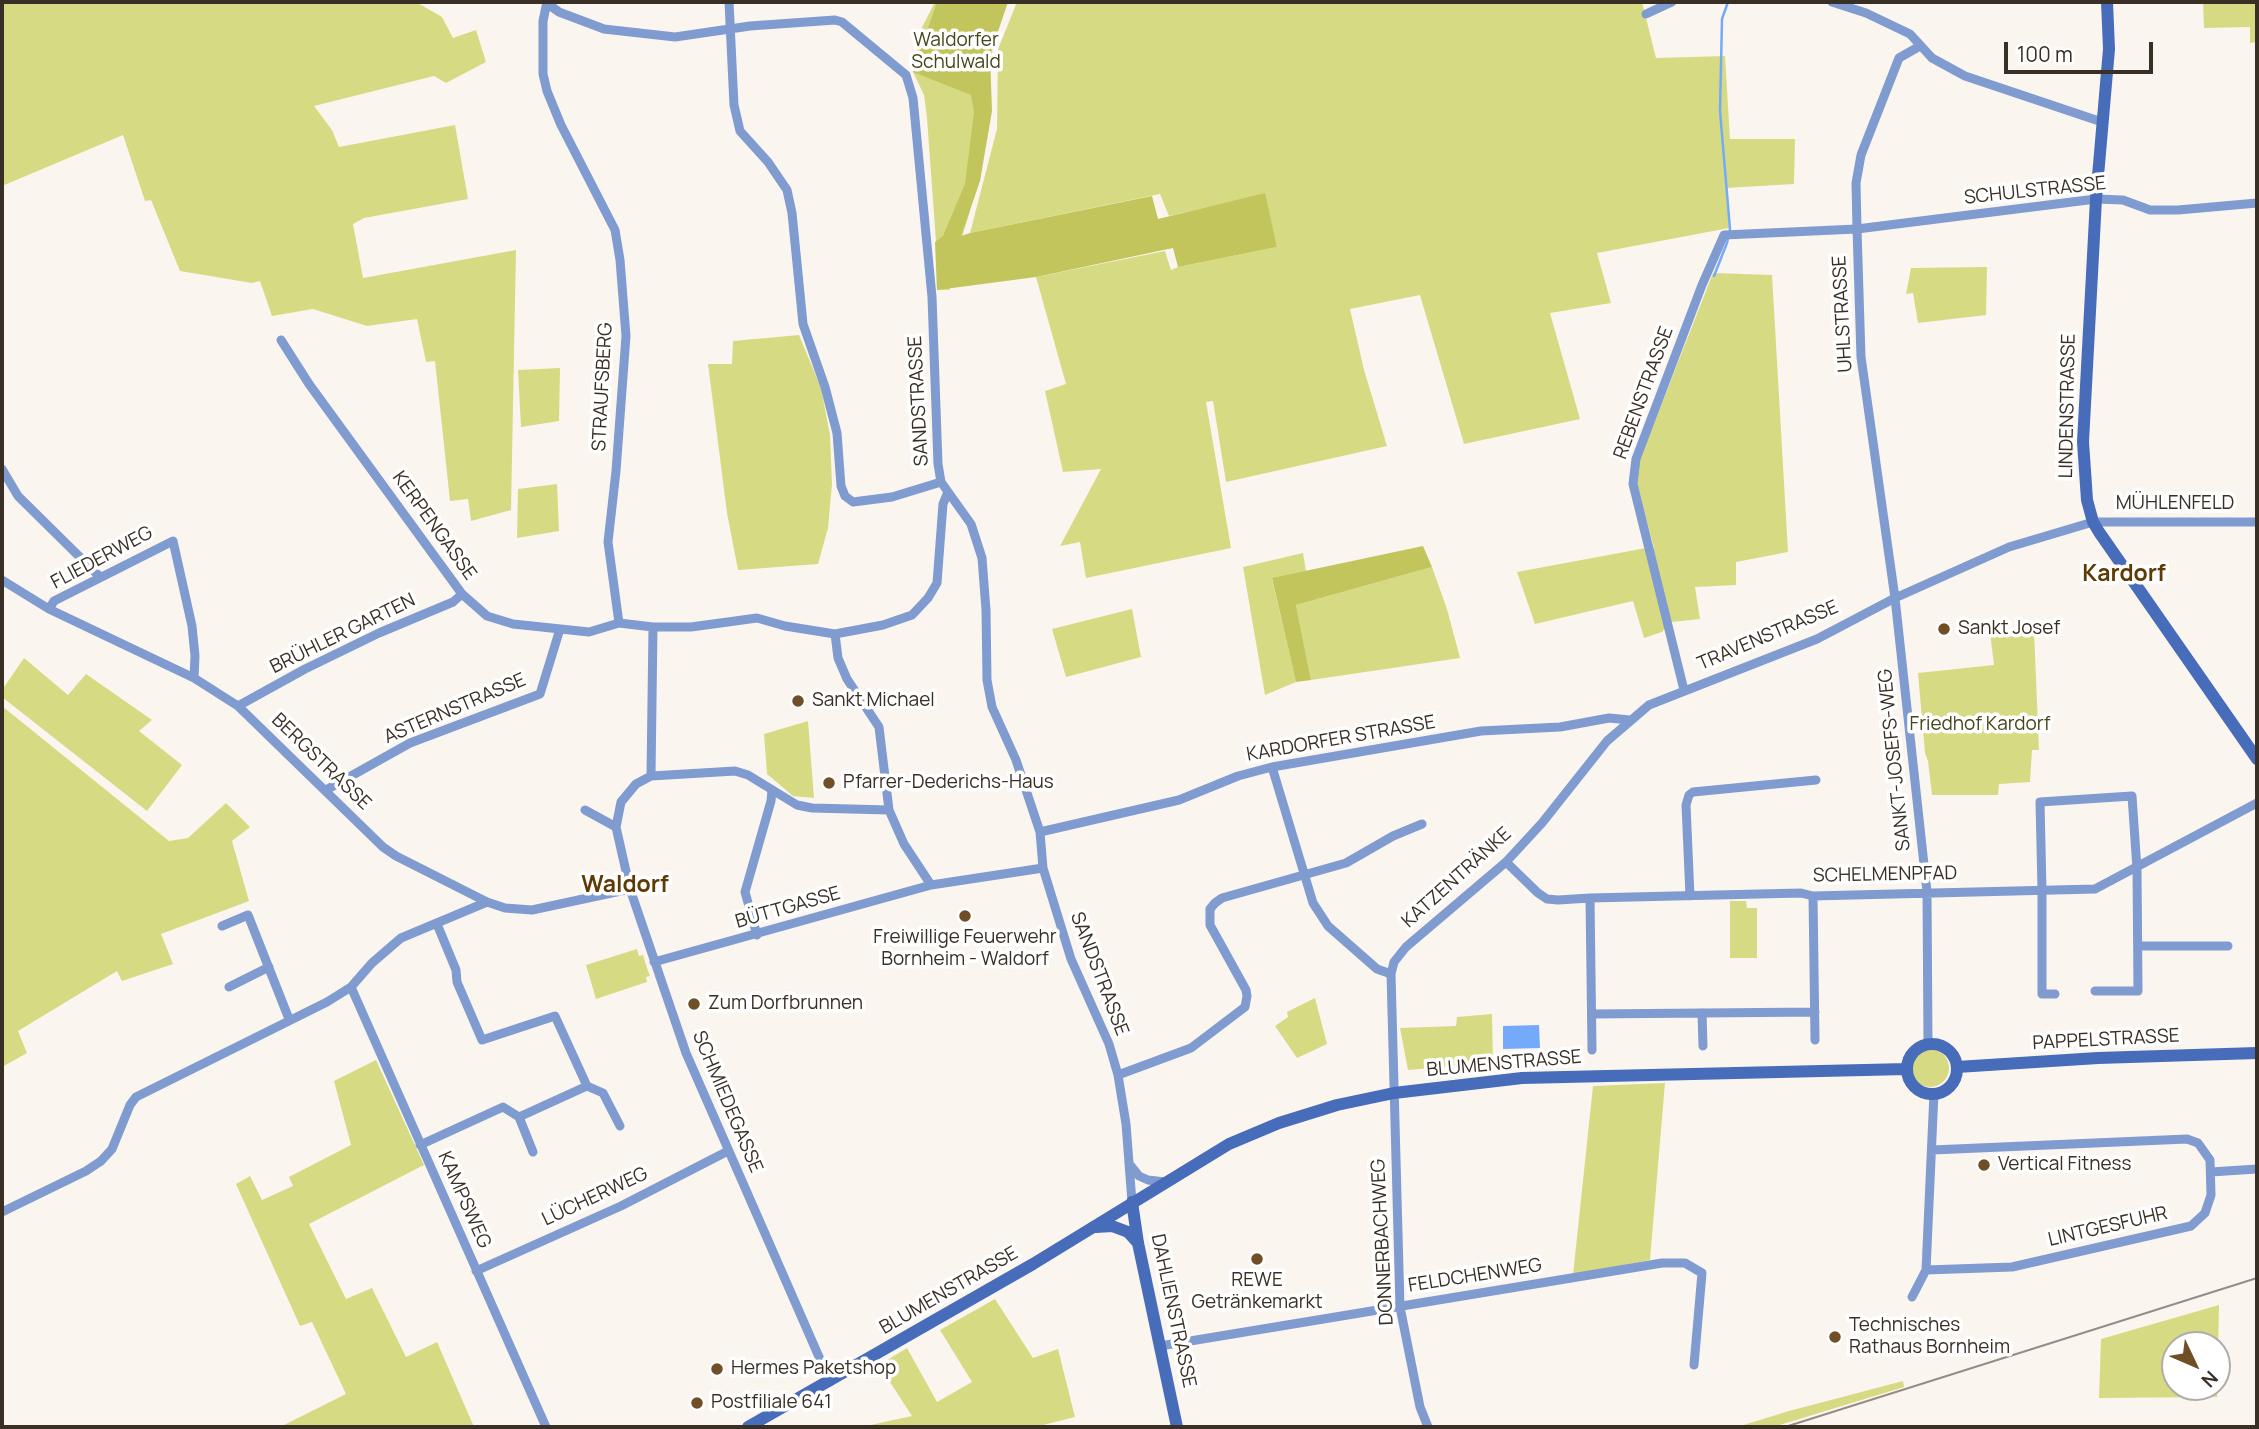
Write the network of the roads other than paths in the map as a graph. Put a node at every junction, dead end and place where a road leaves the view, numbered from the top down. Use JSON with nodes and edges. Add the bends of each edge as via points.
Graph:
{"nodes":[{"id":1,"x":729,"y":2,"type":"edge"},
{"id":2,"x":1672,"y":2,"type":"edge"},
{"id":3,"x":1832,"y":2,"type":"edge"},
{"id":4,"x":2107,"y":2,"type":"edge"},
{"id":5,"x":547,"y":3,"type":"edge"},
{"id":6,"x":1646,"y":14,"type":"dead end"},
{"id":7,"x":730,"y":30,"type":"junction"},
{"id":8,"x":1920,"y":46,"type":"junction"},
{"id":9,"x":2102,"y":122,"type":"junction"},
{"id":10,"x":2096,"y":200,"type":"junction"},
{"id":11,"x":2257,"y":203,"type":"edge"},
{"id":12,"x":1857,"y":229,"type":"junction"},
{"id":13,"x":1727,"y":235,"type":"joint"},
{"id":14,"x":281,"y":340,"type":"dead end"},
{"id":15,"x":2,"y":469,"type":"edge"},
{"id":16,"x":941,"y":482,"type":"junction"},
{"id":17,"x":948,"y":492,"type":"junction"},
{"id":18,"x":2093,"y":522,"type":"junction"},
{"id":19,"x":2257,"y":522,"type":"edge"},
{"id":20,"x":100,"y":577,"type":"junction"},
{"id":21,"x":2,"y":580,"type":"edge"},
{"id":22,"x":462,"y":594,"type":"junction"},
{"id":23,"x":1895,"y":598,"type":"junction"},
{"id":24,"x":49,"y":609,"type":"junction"},
{"id":25,"x":619,"y":624,"type":"junction"},
{"id":26,"x":653,"y":627,"type":"junction"},
{"id":27,"x":560,"y":629,"type":"junction"},
{"id":28,"x":835,"y":634,"type":"junction"},
{"id":29,"x":194,"y":678,"type":"junction"},
{"id":30,"x":1684,"y":690,"type":"junction"},
{"id":31,"x":239,"y":706,"type":"junction"},
{"id":32,"x":1630,"y":720,"type":"junction"},
{"id":33,"x":2257,"y":759,"type":"edge"},
{"id":34,"x":1272,"y":767,"type":"junction"},
{"id":35,"x":651,"y":776,"type":"junction"},
{"id":36,"x":1816,"y":779,"type":"dead end"},
{"id":37,"x":326,"y":790,"type":"junction"},
{"id":38,"x":772,"y":790,"type":"junction"},
{"id":39,"x":2257,"y":803,"type":"edge"},
{"id":40,"x":585,"y":810,"type":"dead end"},
{"id":41,"x":888,"y":810,"type":"junction"},
{"id":42,"x":1422,"y":824,"type":"dead end"},
{"id":43,"x":616,"y":827,"type":"junction"},
{"id":44,"x":1040,"y":832,"type":"junction"},
{"id":45,"x":1506,"y":862,"type":"junction"},
{"id":46,"x":1042,"y":868,"type":"junction"},
{"id":47,"x":2137,"y":869,"type":"junction"},
{"id":48,"x":1304,"y":874,"type":"junction"},
{"id":49,"x":931,"y":885,"type":"junction"},
{"id":50,"x":630,"y":889,"type":"junction"},
{"id":51,"x":2042,"y":890,"type":"junction"},
{"id":52,"x":1927,"y":892,"type":"junction"},
{"id":53,"x":1690,"y":896,"type":"junction"},
{"id":54,"x":1813,"y":896,"type":"junction"},
{"id":55,"x":1590,"y":898,"type":"junction"},
{"id":56,"x":487,"y":902,"type":"junction"},
{"id":57,"x":437,"y":924,"type":"junction"},
{"id":58,"x":222,"y":926,"type":"dead end"},
{"id":59,"x":757,"y":935,"type":"junction"},
{"id":60,"x":2138,"y":946,"type":"junction"},
{"id":61,"x":2228,"y":946,"type":"dead end"},
{"id":62,"x":654,"y":962,"type":"junction"},
{"id":63,"x":269,"y":967,"type":"junction"},
{"id":64,"x":1391,"y":974,"type":"junction"},
{"id":65,"x":229,"y":987,"type":"dead end"},
{"id":66,"x":351,"y":987,"type":"junction"},
{"id":67,"x":2095,"y":991,"type":"dead end"},
{"id":68,"x":2055,"y":994,"type":"dead end"},
{"id":69,"x":1815,"y":1012,"type":"junction"},
{"id":70,"x":1702,"y":1013,"type":"junction"},
{"id":71,"x":1592,"y":1014,"type":"junction"},
{"id":72,"x":289,"y":1019,"type":"junction"},
{"id":73,"x":1815,"y":1040,"type":"dead end"},
{"id":74,"x":1928,"y":1044,"type":"junction"},
{"id":75,"x":1703,"y":1046,"type":"dead end"},
{"id":76,"x":1592,"y":1050,"type":"dead end"},
{"id":77,"x":2257,"y":1053,"type":"edge"},
{"id":78,"x":1957,"y":1068,"type":"junction"},
{"id":79,"x":1907,"y":1069,"type":"junction"},
{"id":80,"x":1118,"y":1075,"type":"junction"},
{"id":81,"x":587,"y":1086,"type":"junction"},
{"id":82,"x":1394,"y":1093,"type":"junction"},
{"id":83,"x":1934,"y":1093,"type":"junction"},
{"id":84,"x":519,"y":1117,"type":"junction"},
{"id":85,"x":620,"y":1126,"type":"dead end"},
{"id":86,"x":420,"y":1145,"type":"junction"},
{"id":87,"x":1932,"y":1150,"type":"junction"},
{"id":88,"x":728,"y":1151,"type":"junction"},
{"id":89,"x":533,"y":1152,"type":"dead end"},
{"id":90,"x":1131,"y":1166,"type":"junction"},
{"id":91,"x":2257,"y":1169,"type":"edge"},
{"id":92,"x":2211,"y":1172,"type":"junction"},
{"id":93,"x":1165,"y":1182,"type":"junction"},
{"id":94,"x":1132,"y":1202,"type":"junction"},
{"id":95,"x":2,"y":1212,"type":"edge"},
{"id":96,"x":1094,"y":1227,"type":"junction"},
{"id":97,"x":1138,"y":1243,"type":"junction"},
{"id":98,"x":1926,"y":1270,"type":"junction"},
{"id":99,"x":476,"y":1271,"type":"junction"},
{"id":100,"x":1912,"y":1297,"type":"dead end"},
{"id":101,"x":1400,"y":1307,"type":"junction"},
{"id":102,"x":1160,"y":1346,"type":"junction"},
{"id":103,"x":1694,"y":1365,"type":"dead end"},
{"id":104,"x":830,"y":1382,"type":"junction"},
{"id":105,"x":546,"y":1427,"type":"edge"},
{"id":106,"x":748,"y":1427,"type":"edge"},
{"id":107,"x":1177,"y":1427,"type":"edge"},
{"id":108,"x":1428,"y":1427,"type":"edge"}],
"edges":[{"from":1,"to":7,"type":"street"},
{"from":2,"to":6,"type":"street"},
{"from":3,"to":8,"type":"street","via":[[1910,34]]},
{"from":4,"to":9,"type":"main road","name":"LINDENSTRASSE","via":[[2109,49]]},
{"from":5,"to":7,"type":"street","name":"SANDSTRASSE","via":[[609,30],[675,37]]},
{"from":5,"to":25,"type":"street","name":"STRAUFSBERG","via":[[542,74],[561,125],[614,230],[620,260],[626,336],[608,542]]},
{"from":7,"to":16,"type":"street","via":[[734,106],[740,131],[787,190],[803,324],[837,433],[845,496],[853,502],[892,497]]},
{"from":7,"to":16,"type":"street","name":"SANDSTRASSE","via":[[835,20],[906,75],[913,98],[932,297]]},
{"from":8,"to":9,"type":"street","via":[[1965,76]]},
{"from":8,"to":12,"type":"street","name":"UHLSTRASSE","via":[[1899,58],[1861,155]]},
{"from":9,"to":10,"type":"main road","name":"LINDENSTRASSE"},
{"from":10,"to":11,"type":"street","name":"SCHULSTRASSE","via":[[2123,200],[2150,210]]},
{"from":10,"to":12,"type":"street","name":"SCHULSTRASSE"},
{"from":10,"to":18,"type":"main road","name":"LINDENSTRASSE","via":[[2083,442]]},
{"from":12,"to":13,"type":"street","name":"SCHULSTRASSE"},
{"from":12,"to":23,"type":"street","name":"UHLSTRASSE","via":[[1861,357]]},
{"from":13,"to":30,"type":"street","name":"REBENSTRASSE","via":[[1702,285],[1636,459],[1633,484]]},
{"from":14,"to":22,"type":"street","name":"KERPENGASSE"},
{"from":15,"to":20,"type":"street","via":[[18,496]]},
{"from":16,"to":17,"type":"street","name":"SANDSTRASSE"},
{"from":17,"to":28,"type":"street","name":"KERPENGASSE","via":[[943,504],[937,583],[928,598],[912,615]]},
{"from":17,"to":44,"type":"street","name":"SANDSTRASSE","via":[[971,524],[982,558],[992,707]]},
{"from":18,"to":19,"type":"street","name":"MÜHLENFELD"},
{"from":18,"to":23,"type":"street","name":"TRAVENSTRASSE","via":[[2009,547]]},
{"from":18,"to":33,"type":"main road","name":"LINDENSTRASSE"},
{"from":20,"to":24,"type":"street","name":"FLIEDERWEG","via":[[54,601]]},
{"from":20,"to":29,"type":"street","name":"FLIEDERWEG","via":[[173,541],[192,626]]},
{"from":21,"to":24,"type":"street","name":"BERGSTRASSE"},
{"from":22,"to":27,"type":"street","name":"KERPENGASSE","via":[[487,616]]},
{"from":22,"to":31,"type":"street","name":"BRÜHLER GARTEN"},
{"from":23,"to":30,"type":"street","name":"TRAVENSTRASSE","via":[[1817,639]]},
{"from":23,"to":52,"type":"street","name":"SANKT-JOSEFS-WEG"},
{"from":24,"to":29,"type":"street","name":"BERGSTRASSE"},
{"from":25,"to":26,"type":"street","name":"KERPENGASSE"},
{"from":25,"to":27,"type":"street","name":"KERPENGASSE","via":[[589,632]]},
{"from":26,"to":28,"type":"street","name":"KERPENGASSE","via":[[757,618]]},
{"from":26,"to":35,"type":"street"},
{"from":27,"to":37,"type":"street","name":"ASTERNSTRASSE","via":[[540,694],[410,743]]},
{"from":28,"to":41,"type":"street","via":[[838,657],[848,679],[879,727]]},
{"from":29,"to":31,"type":"street","name":"BERGSTRASSE"},
{"from":30,"to":32,"type":"street","name":"TRAVENSTRASSE","via":[[1649,705]]},
{"from":31,"to":37,"type":"street","name":"BERGSTRASSE"},
{"from":32,"to":34,"type":"street","name":"KARDORFER STRASSE","via":[[1489,730]]},
{"from":32,"to":45,"type":"street","name":"KATZENTRÄNKE","via":[[1607,741]]},
{"from":34,"to":44,"type":"street","name":"KARDORFER STRASSE","via":[[1179,800]]},
{"from":34,"to":48,"type":"street"},
{"from":35,"to":38,"type":"street","via":[[735,771]]},
{"from":35,"to":43,"type":"street","via":[[636,784],[621,802]]},
{"from":36,"to":53,"type":"street","via":[[1689,795]]},
{"from":37,"to":56,"type":"street","name":"BERGSTRASSE","via":[[396,856]]},
{"from":38,"to":41,"type":"street","via":[[812,808]]},
{"from":38,"to":59,"type":"street","via":[[745,892]]},
{"from":39,"to":47,"type":"street","name":"SCHELMENPFAD"},
{"from":40,"to":43,"type":"street"},
{"from":41,"to":49,"type":"street"},
{"from":42,"to":48,"type":"street","via":[[1346,863]]},
{"from":43,"to":50,"type":"street","name":"SCHMIEDEGASSE"},
{"from":44,"to":46,"type":"street","name":"SANDSTRASSE"},
{"from":45,"to":55,"type":"street","name":"SCHELMENPFAD","via":[[1547,899]]},
{"from":45,"to":64,"type":"street","name":"KATZENTRÄNKE","via":[[1406,947]]},
{"from":46,"to":49,"type":"street","name":"BÜTTGASSE"},
{"from":46,"to":80,"type":"street","name":"SANDSTRASSE","via":[[1071,959]]},
{"from":47,"to":51,"type":"street","name":"SCHELMENPFAD","via":[[2095,889]]},
{"from":47,"to":51,"type":"street","via":[[2132,796],[2040,802]]},
{"from":47,"to":60,"type":"street"},
{"from":48,"to":64,"type":"street","via":[[1313,903],[1328,926],[1377,969]]},
{"from":48,"to":80,"type":"street","via":[[1222,898],[1210,909],[1210,925],[1247,996],[1245,1007],[1191,1048]]},
{"from":49,"to":59,"type":"street","name":"BÜTTGASSE"},
{"from":50,"to":56,"type":"street","name":"BERGSTRASSE","via":[[532,910]]},
{"from":50,"to":62,"type":"street","name":"SCHMIEDEGASSE"},
{"from":51,"to":52,"type":"street","name":"SCHELMENPFAD"},
{"from":51,"to":68,"type":"street","via":[[2042,994]]},
{"from":52,"to":54,"type":"street","name":"SCHELMENPFAD"},
{"from":52,"to":74,"type":"street","name":"SANKT-JOSEFS-WEG"},
{"from":53,"to":54,"type":"street","name":"SCHELMENPFAD"},
{"from":53,"to":55,"type":"street","name":"SCHELMENPFAD"},
{"from":54,"to":69,"type":"street"},
{"from":55,"to":71,"type":"street"},
{"from":56,"to":57,"type":"street"},
{"from":57,"to":66,"type":"street","via":[[401,938]]},
{"from":57,"to":81,"type":"street","via":[[482,1040],[555,1016]]},
{"from":58,"to":63,"type":"street","via":[[248,915]]},
{"from":59,"to":62,"type":"street","name":"BÜTTGASSE"},
{"from":60,"to":61,"type":"street"},
{"from":60,"to":67,"type":"street","via":[[2138,991]]},
{"from":62,"to":88,"type":"street","name":"SCHMIEDEGASSE","via":[[686,1054]]},
{"from":63,"to":65,"type":"street"},
{"from":63,"to":72,"type":"street"},
{"from":64,"to":82,"type":"street"},
{"from":66,"to":72,"type":"street"},
{"from":66,"to":86,"type":"street","name":"KAMPSWEG"},
{"from":69,"to":70,"type":"street"},
{"from":69,"to":73,"type":"street"},
{"from":70,"to":71,"type":"street"},
{"from":70,"to":75,"type":"street"},
{"from":71,"to":76,"type":"street"},
{"from":72,"to":95,"type":"street","via":[[136,1097],[112,1149],[101,1161]]},
{"from":74,"to":78,"type":"main road","via":[[1948,1049]]},
{"from":74,"to":79,"type":"main road","via":[[1912,1053]]},
{"from":77,"to":78,"type":"main road","name":"PAPPELSTRASSE"},
{"from":78,"to":83,"type":"main road","via":[[1949,1087]]},
{"from":79,"to":82,"type":"main road","name":"BLUMENSTRASSE","via":[[1522,1078]]},
{"from":79,"to":83,"type":"main road","via":[[1916,1088]]},
{"from":80,"to":90,"type":"street","name":"SANDSTRASSE"},
{"from":81,"to":84,"type":"street"},
{"from":81,"to":85,"type":"street","via":[[603,1093]]},
{"from":82,"to":93,"type":"main road","name":"BLUMENSTRASSE","via":[[1337,1105],[1252,1133]]},
{"from":82,"to":101,"type":"street","name":"DONNERBACHWEG"},
{"from":83,"to":87,"type":"street"},
{"from":84,"to":86,"type":"street","via":[[503,1107]]},
{"from":84,"to":89,"type":"street"},
{"from":86,"to":99,"type":"street","name":"KAMPSWEG"},
{"from":87,"to":92,"type":"street","via":[[2187,1139],[2204,1151]]},
{"from":87,"to":98,"type":"street"},
{"from":88,"to":99,"type":"street","name":"LÜCHERWEG","via":[[621,1206]]},
{"from":88,"to":104,"type":"street","name":"SCHMIEDEGASSE"},
{"from":90,"to":93,"type":"street","via":[[1139,1176]]},
{"from":90,"to":94,"type":"street","name":"SANDSTRASSE"},
{"from":91,"to":92,"type":"street"},
{"from":92,"to":98,"type":"street","name":"LINTGESFUHR","via":[[2208,1204],[2191,1226],[2012,1267]]},
{"from":93,"to":94,"type":"main road","name":"BLUMENSTRASSE"},
{"from":94,"to":96,"type":"main road","name":"BLUMENSTRASSE"},
{"from":94,"to":97,"type":"main road","name":"DAHLIENSTRASSE"},
{"from":96,"to":97,"type":"main road","via":[[1128,1231]]},
{"from":96,"to":104,"type":"main road","name":"BLUMENSTRASSE"},
{"from":97,"to":102,"type":"main road","name":"DAHLIENSTRASSE"},
{"from":98,"to":100,"type":"street"},
{"from":99,"to":105,"type":"street","name":"KAMPSWEG"},
{"from":101,"to":102,"type":"street","name":"FELDCHENWEG"},
{"from":101,"to":103,"type":"street","name":"FELDCHENWEG","via":[[1662,1263],[1685,1263],[1702,1273]]},
{"from":101,"to":108,"type":"street","name":"DONNERBACHWEG"},
{"from":102,"to":107,"type":"main road","name":"DAHLIENSTRASSE"},
{"from":104,"to":106,"type":"main road","name":"BLUMENSTRASSE"}]}
